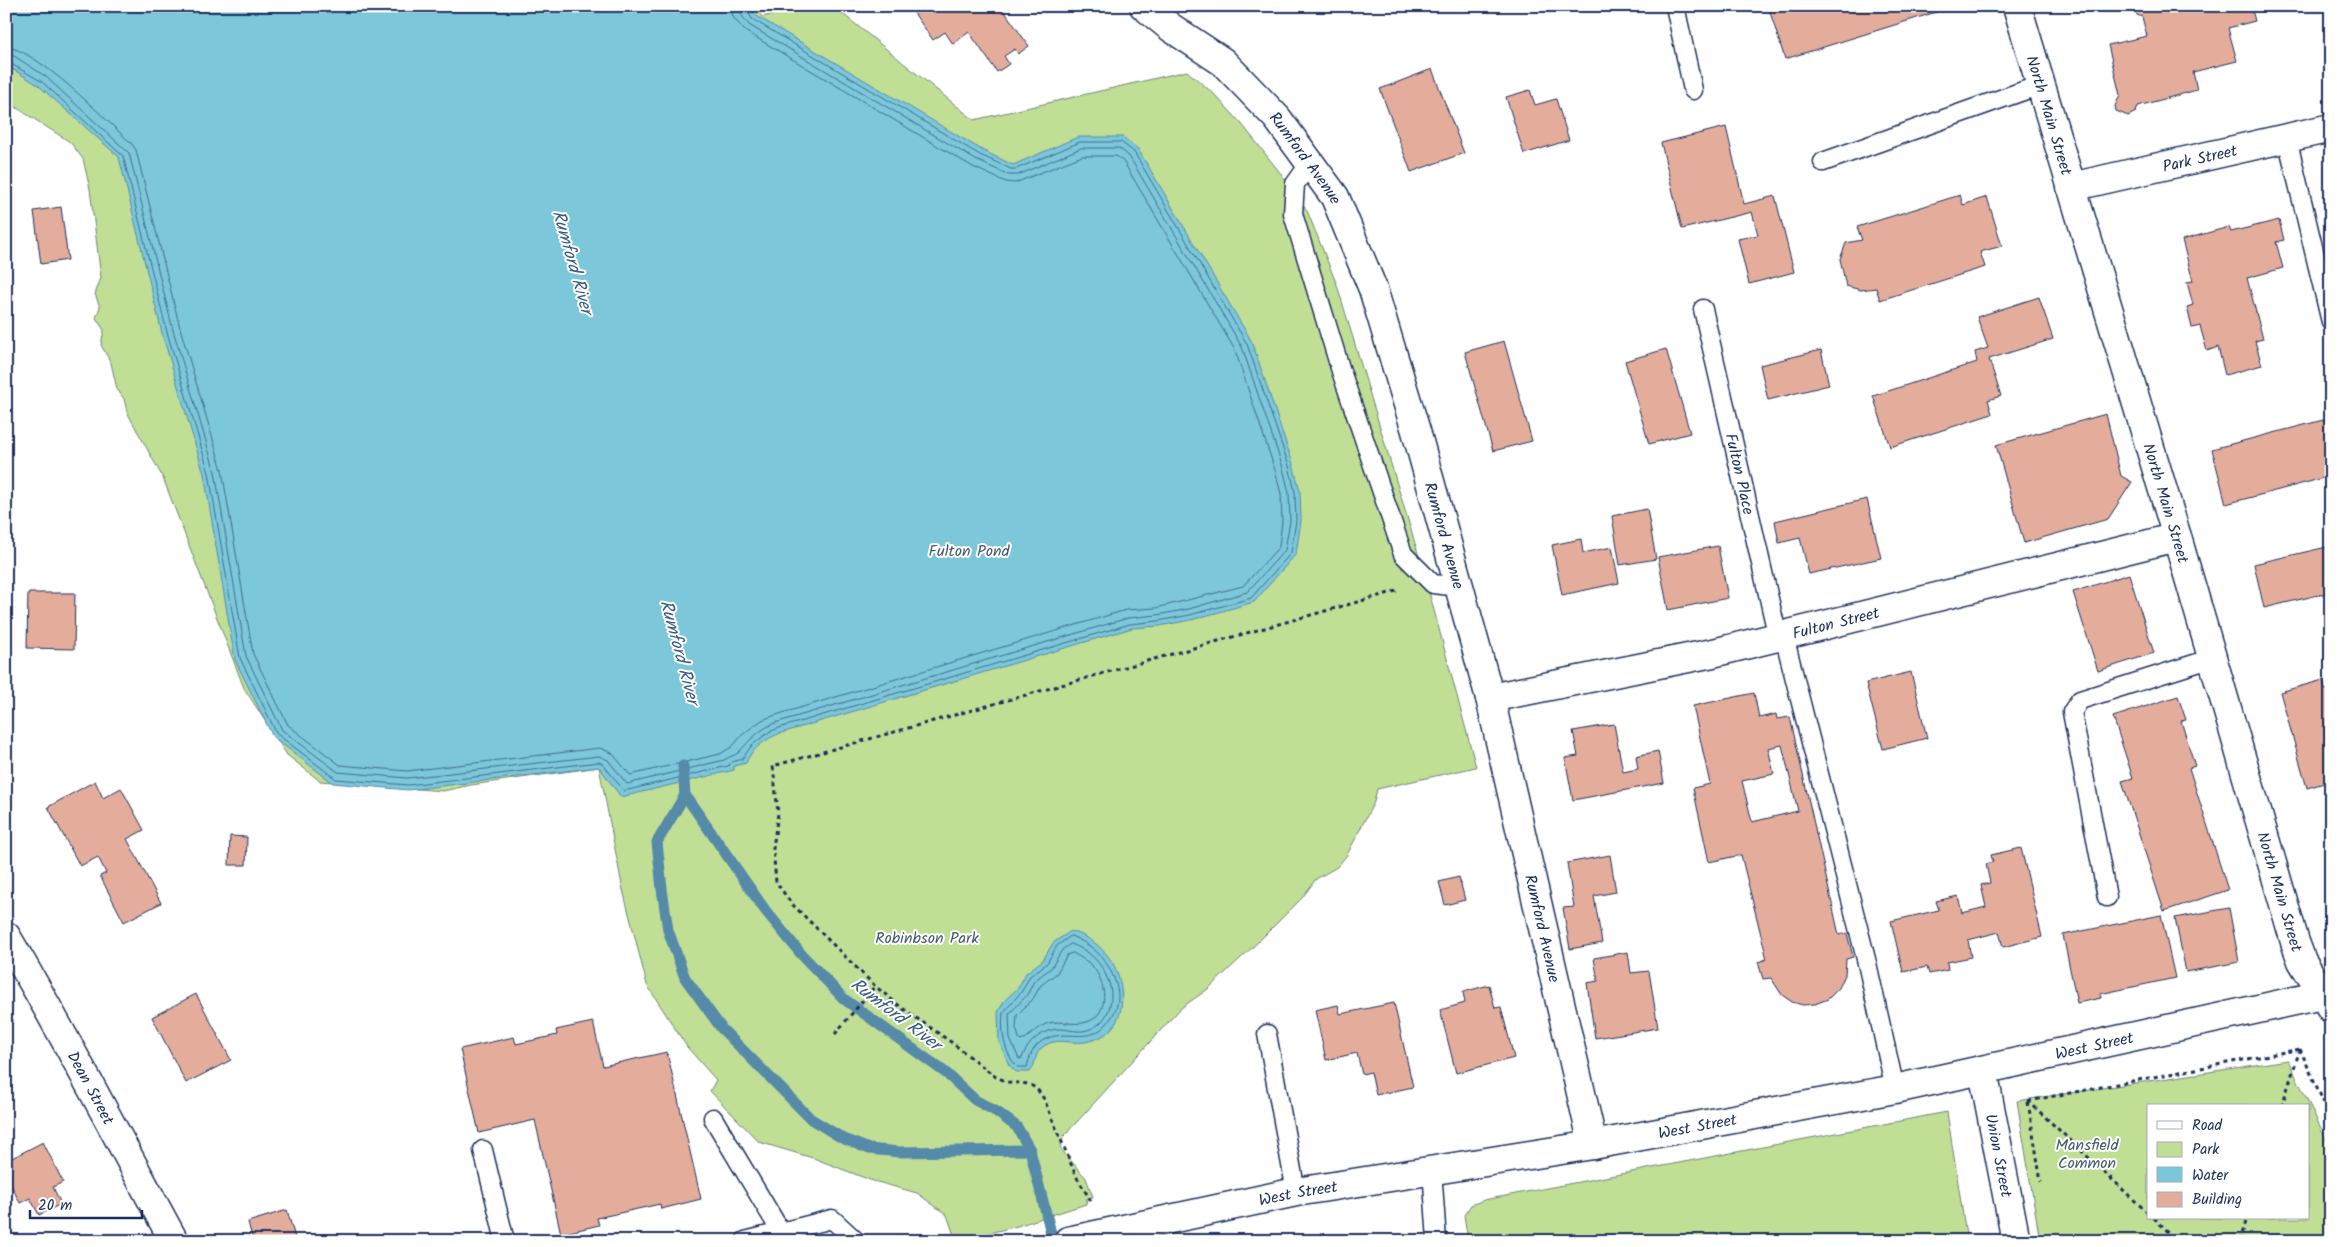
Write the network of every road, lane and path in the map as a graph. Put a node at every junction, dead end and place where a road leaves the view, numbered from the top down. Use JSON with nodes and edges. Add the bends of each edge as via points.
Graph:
{"nodes":[{"id":1,"x":1144,"y":6,"type":"edge"},
{"id":2,"x":1675,"y":6,"type":"edge"},
{"id":3,"x":2017,"y":6,"type":"edge"},
{"id":4,"x":2040,"y":86,"type":"junction"},
{"id":5,"x":1693,"y":90,"type":"dead end"},
{"id":6,"x":2331,"y":128,"type":"edge"},
{"id":7,"x":2287,"y":138,"type":"junction"},
{"id":8,"x":1824,"y":162,"type":"dead end"},
{"id":9,"x":1310,"y":163,"type":"junction"},
{"id":10,"x":2071,"y":187,"type":"junction"},
{"id":11,"x":1703,"y":309,"type":"dead end"},
{"id":12,"x":2331,"y":322,"type":"edge"},
{"id":13,"x":2177,"y":537,"type":"junction"},
{"id":14,"x":1420,"y":571,"type":"junction"},
{"id":15,"x":1459,"y":587,"type":"junction"},
{"id":16,"x":1781,"y":637,"type":"junction"},
{"id":17,"x":2213,"y":658,"type":"junction"},
{"id":18,"x":1490,"y":698,"type":"junction"},
{"id":19,"x":2108,"y":896,"type":"dead end"},
{"id":20,"x":6,"y":936,"type":"edge"},
{"id":21,"x":875,"y":986,"type":"junction"},
{"id":22,"x":2328,"y":999,"type":"edge"},
{"id":23,"x":835,"y":1034,"type":"dead end"},
{"id":24,"x":1267,"y":1034,"type":"dead end"},
{"id":25,"x":2300,"y":1048,"type":"junction"},
{"id":26,"x":1983,"y":1071,"type":"junction"},
{"id":27,"x":1895,"y":1089,"type":"junction"},
{"id":28,"x":2028,"y":1101,"type":"junction"},
{"id":29,"x":2283,"y":1104,"type":"edge"},
{"id":30,"x":713,"y":1118,"type":"dead end"},
{"id":31,"x":2331,"y":1119,"type":"edge"},
{"id":32,"x":1593,"y":1145,"type":"junction"},
{"id":33,"x":483,"y":1150,"type":"dead end"},
{"id":34,"x":1432,"y":1169,"type":"junction"},
{"id":35,"x":2042,"y":1185,"type":"dead end"},
{"id":36,"x":1296,"y":1192,"type":"junction"},
{"id":37,"x":2147,"y":1212,"type":"edge"},
{"id":38,"x":2156,"y":1220,"type":"edge"},
{"id":39,"x":2246,"y":1220,"type":"edge"},
{"id":40,"x":781,"y":1232,"type":"junction"},
{"id":41,"x":1084,"y":1237,"type":"edge"},
{"id":42,"x":174,"y":1241,"type":"edge"},
{"id":43,"x":505,"y":1241,"type":"edge"},
{"id":44,"x":745,"y":1241,"type":"edge"},
{"id":45,"x":856,"y":1241,"type":"edge"},
{"id":46,"x":1437,"y":1241,"type":"edge"},
{"id":47,"x":2016,"y":1241,"type":"edge"},
{"id":48,"x":2178,"y":1241,"type":"edge"},
{"id":49,"x":2240,"y":1241,"type":"edge"}],
"edges":[{"from":1,"to":9,"type":"street","name":"Rumford Avenue","via":[[1223,62],[1278,118]]},
{"from":2,"to":5,"type":"lane"},
{"from":3,"to":4,"type":"street","name":"North Main Street"},
{"from":4,"to":8,"type":"lane"},
{"from":4,"to":10,"type":"street","name":"North Main Street"},
{"from":6,"to":7,"type":"street","name":"Park Street"},
{"from":7,"to":10,"type":"street","name":"Park Street"},
{"from":7,"to":12,"type":"lane"},
{"from":9,"to":14,"type":"lane","via":[[1295,184],[1293,214],[1341,371],[1403,554]]},
{"from":9,"to":15,"type":"street","name":"Rumford Avenue","via":[[1335,197],[1373,289]]},
{"from":10,"to":13,"type":"street","name":"North Main Street"},
{"from":11,"to":16,"type":"lane","name":"Fulton Place"},
{"from":13,"to":16,"type":"street","name":"Fulton Street"},
{"from":13,"to":17,"type":"street","name":"North Main Street"},
{"from":14,"to":15,"type":"lane","via":[[1433,584]]},
{"from":14,"to":21,"type":"path","via":[[1399,591],[774,766],[778,813],[773,848],[776,882],[791,903]]},
{"from":15,"to":18,"type":"street","name":"Rumford Avenue"},
{"from":16,"to":18,"type":"street","name":"Fulton Street"},
{"from":16,"to":27,"type":"lane","name":"Fulton Place","via":[[1867,964]]},
{"from":17,"to":19,"type":"lane","via":[[2080,700],[2072,712]]},
{"from":17,"to":22,"type":"street","name":"North Main Street","via":[[2295,942],[2302,961]]},
{"from":18,"to":32,"type":"street","name":"Rumford Avenue"},
{"from":20,"to":42,"type":"street","name":"Dean Street","via":[[53,1015]]},
{"from":21,"to":23,"type":"path"},
{"from":21,"to":41,"type":"path","via":[[996,1077],[1030,1084],[1037,1089],[1044,1098],[1076,1176],[1090,1198]]},
{"from":22,"to":26,"type":"street","name":"West Street"},
{"from":24,"to":36,"type":"lane"},
{"from":25,"to":28,"type":"path"},
{"from":25,"to":29,"type":"path"},
{"from":25,"to":31,"type":"path"},
{"from":26,"to":27,"type":"street","name":"West Street"},
{"from":26,"to":47,"type":"street","name":"Union Street"},
{"from":27,"to":32,"type":"street","name":"West Street"},
{"from":28,"to":35,"type":"path"},
{"from":28,"to":37,"type":"path"},
{"from":30,"to":40,"type":"lane"},
{"from":32,"to":34,"type":"street","name":"West Street"},
{"from":33,"to":43,"type":"lane"},
{"from":34,"to":36,"type":"street","name":"West Street"},
{"from":34,"to":46,"type":"lane"},
{"from":36,"to":41,"type":"street","name":"West Street"},
{"from":38,"to":48,"type":"path"},
{"from":39,"to":49,"type":"path"},
{"from":40,"to":44,"type":"lane"},
{"from":40,"to":45,"type":"lane","via":[[832,1219]]}]}
